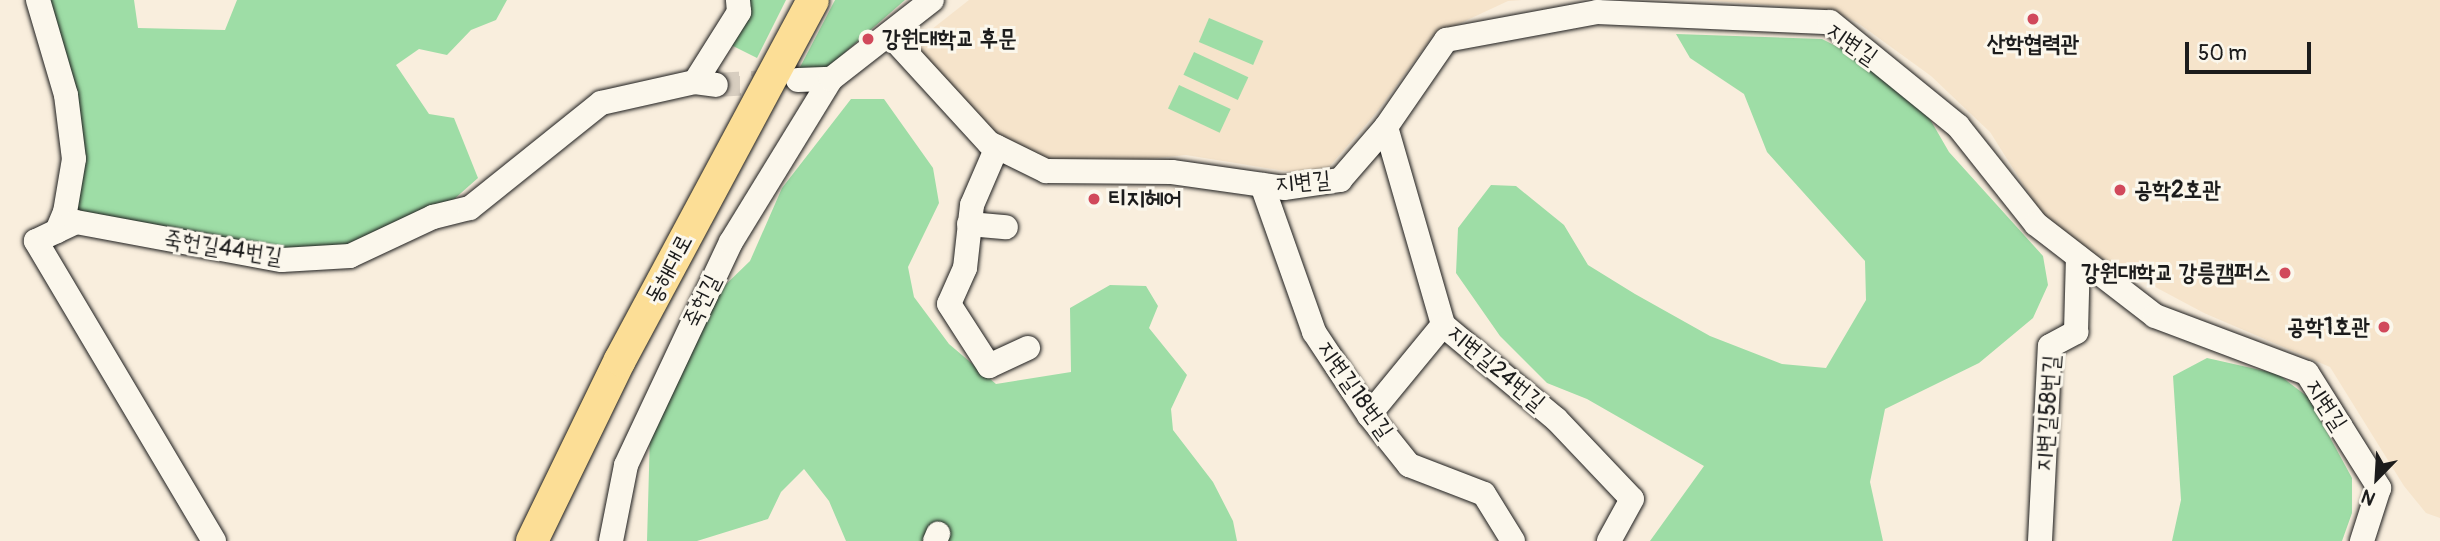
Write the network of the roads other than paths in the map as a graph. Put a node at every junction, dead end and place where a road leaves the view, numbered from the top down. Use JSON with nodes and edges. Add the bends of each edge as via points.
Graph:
{"nodes":[{"id":1,"x":38,"y":0,"type":"edge"},
{"id":2,"x":738,"y":0,"type":"edge"},
{"id":3,"x":792,"y":0,"type":"edge"},
{"id":4,"x":813,"y":0,"type":"edge"},
{"id":5,"x":932,"y":0,"type":"edge"},
{"id":6,"x":889,"y":34,"type":"junction"},
{"id":7,"x":831,"y":79,"type":"junction"},
{"id":8,"x":798,"y":80,"type":"tunnel mouth"},
{"id":9,"x":1386,"y":127,"type":"junction"},
{"id":10,"x":997,"y":147,"type":"junction"},
{"id":11,"x":1262,"y":185,"type":"junction"},
{"id":12,"x":969,"y":224,"type":"junction"},
{"id":13,"x":1006,"y":227,"type":"dead end"},
{"id":14,"x":57,"y":231,"type":"junction"},
{"id":15,"x":2078,"y":257,"type":"junction"},
{"id":16,"x":1443,"y":326,"type":"junction"},
{"id":17,"x":1028,"y":348,"type":"dead end"},
{"id":18,"x":1369,"y":415,"type":"junction"},
{"id":19,"x":528,"y":540,"type":"edge"},
{"id":20,"x":214,"y":541,"type":"edge"},
{"id":21,"x":611,"y":541,"type":"edge"},
{"id":22,"x":1513,"y":541,"type":"edge"},
{"id":23,"x":1609,"y":541,"type":"edge"},
{"id":24,"x":2040,"y":541,"type":"edge"},
{"id":25,"x":2361,"y":541,"type":"edge"}],
"edges":[{"from":1,"to":14,"type":"street","via":[[71,127],[74,159]]},
{"from":2,"to":14,"type":"street","name":"죽헌길44번길","via":[[739,12],[705,83],[601,103],[470,208],[433,217],[350,256],[282,260],[76,222]]},
{"from":3,"to":19,"type":"main road","name":"동해대로"},
{"from":4,"to":19,"type":"main road","name":"동해대로"},
{"from":5,"to":6,"type":"street"},
{"from":6,"to":7,"type":"street"},
{"from":6,"to":10,"type":"street","name":"지변길"},
{"from":7,"to":8,"type":"street"},
{"from":7,"to":21,"type":"street","name":"죽헌길","via":[[731,242],[676,355],[626,466]]},
{"from":9,"to":11,"type":"street","name":"지변길","via":[[1340,180],[1284,188]]},
{"from":9,"to":15,"type":"street","name":"지변길","via":[[1446,40],[1597,12],[1830,22],[1958,126],[2036,224]]},
{"from":9,"to":16,"type":"street","name":"지변길24번길"},
{"from":10,"to":11,"type":"street","name":"지변길","via":[[1046,171],[1172,172]]},
{"from":10,"to":12,"type":"street","via":[[972,205]]},
{"from":11,"to":18,"type":"street","name":"지변길18번길","via":[[1314,332]]},
{"from":12,"to":13,"type":"street"},
{"from":12,"to":17,"type":"street","via":[[965,268],[949,304],[989,366]]},
{"from":14,"to":20,"type":"street","via":[[36,241]]},
{"from":15,"to":24,"type":"street","name":"지변길58번길","via":[[2076,332],[2050,345]]},
{"from":15,"to":25,"type":"street","name":"지변길","via":[[2155,316],[2306,373],[2379,488]]},
{"from":16,"to":18,"type":"street"},
{"from":16,"to":23,"type":"street","name":"지변길24번길","via":[[1556,419],[1632,499]]},
{"from":18,"to":22,"type":"street","name":"지변길18번길","via":[[1409,465],[1484,494]]}]}
